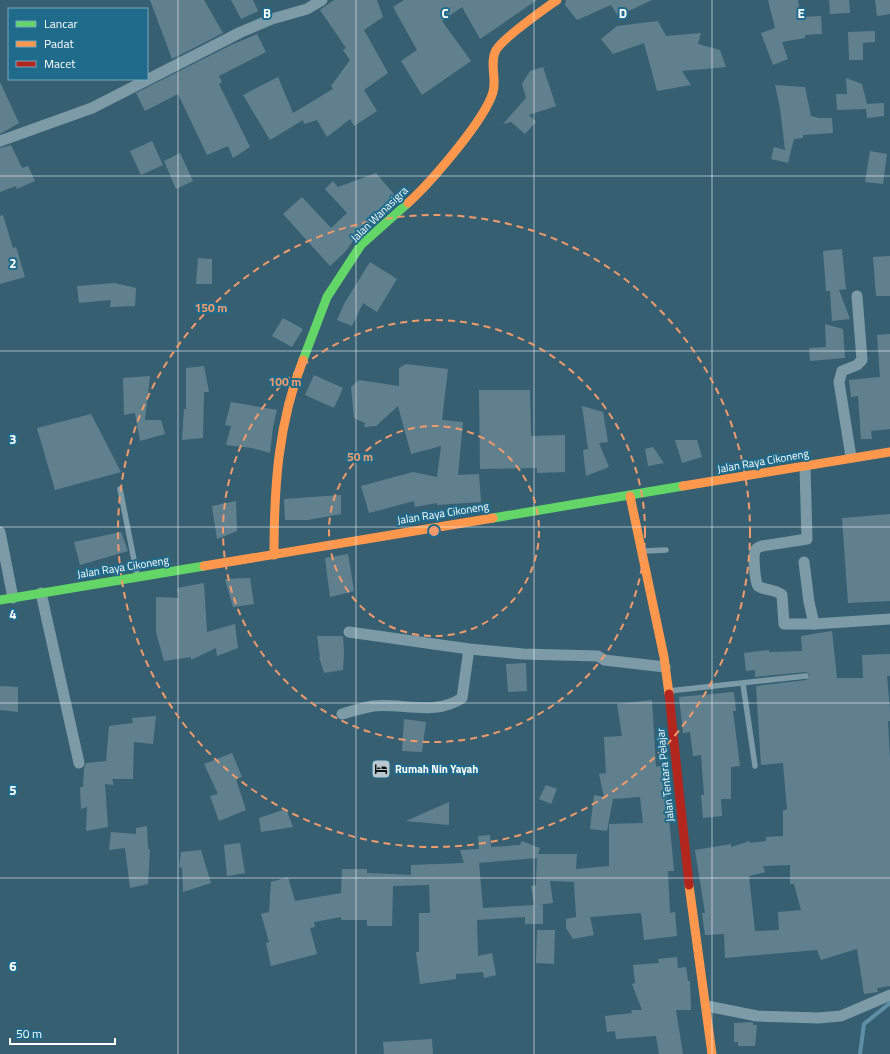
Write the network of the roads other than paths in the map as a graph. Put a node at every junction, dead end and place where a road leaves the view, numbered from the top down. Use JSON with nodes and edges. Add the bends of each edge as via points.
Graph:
{"nodes":[{"id":1,"x":322,"y":0,"type":"edge"},
{"id":2,"x":557,"y":0,"type":"edge"},
{"id":3,"x":148,"y":79,"type":"edge"},
{"id":4,"x":147,"y":80,"type":"edge"},
{"id":5,"x":0,"y":141,"type":"edge"},
{"id":6,"x":857,"y":296,"type":"dead end"},
{"id":7,"x":890,"y":452,"type":"edge"},
{"id":8,"x":851,"y":457,"type":"junction"},
{"id":9,"x":805,"y":467,"type":"junction"},
{"id":10,"x":120,"y":489,"type":"dead end"},
{"id":11,"x":630,"y":496,"type":"junction"},
{"id":12,"x":0,"y":532,"type":"edge"},
{"id":13,"x":666,"y":550,"type":"dead end"},
{"id":14,"x":643,"y":552,"type":"junction"},
{"id":15,"x":274,"y":555,"type":"junction"},
{"id":16,"x":804,"y":562,"type":"dead end"},
{"id":17,"x":137,"y":577,"type":"junction"},
{"id":18,"x":41,"y":593,"type":"junction"},
{"id":19,"x":13,"y":598,"type":"junction"},
{"id":20,"x":0,"y":600,"type":"edge"},
{"id":21,"x":890,"y":619,"type":"edge"},
{"id":22,"x":814,"y":624,"type":"junction"},
{"id":23,"x":349,"y":632,"type":"dead end"},
{"id":24,"x":469,"y":649,"type":"junction"},
{"id":25,"x":665,"y":668,"type":"junction"},
{"id":26,"x":806,"y":676,"type":"dead end"},
{"id":27,"x":743,"y":684,"type":"junction"},
{"id":28,"x":667,"y":691,"type":"junction"},
{"id":29,"x":342,"y":714,"type":"dead end"},
{"id":30,"x":79,"y":763,"type":"dead end"},
{"id":31,"x":755,"y":766,"type":"dead end"},
{"id":32,"x":890,"y":995,"type":"edge"},
{"id":33,"x":707,"y":1006,"type":"junction"},
{"id":34,"x":712,"y":1054,"type":"edge"}],
"edges":[{"from":1,"to":3,"type":"street","via":[[307,9],[272,19],[241,32]]},
{"from":2,"to":15,"type":"main road","name":"Jalan Wanasigra","via":[[497,49],[494,56],[493,92],[477,122],[413,198],[361,245],[327,297],[298,372],[282,428],[274,501]]},
{"from":4,"to":5,"type":"street","via":[[92,108]]},
{"from":6,"to":8,"type":"street","via":[[862,360],[842,371],[839,382]]},
{"from":7,"to":8,"type":"main road","name":"Jalan Raya Cikoneng"},
{"from":8,"to":9,"type":"main road","name":"Jalan Raya Cikoneng"},
{"from":9,"to":11,"type":"main road","name":"Jalan Raya Cikoneng"},
{"from":9,"to":22,"type":"street","via":[[807,539],[762,546],[755,551],[754,560],[758,585],[782,594],[784,624]]},
{"from":10,"to":17,"type":"lane"},
{"from":11,"to":14,"type":"main road","name":"Jalan Tentara Pelajar"},
{"from":11,"to":15,"type":"main road","name":"Jalan Raya Cikoneng"},
{"from":12,"to":19,"type":"street"},
{"from":13,"to":14,"type":"lane"},
{"from":14,"to":25,"type":"main road","name":"Jalan Tentara Pelajar"},
{"from":15,"to":17,"type":"main road","name":"Jalan Raya Cikoneng"},
{"from":16,"to":22,"type":"street"},
{"from":17,"to":18,"type":"main road","name":"Jalan Raya Cikoneng"},
{"from":18,"to":19,"type":"main road","name":"Jalan Raya Cikoneng"},
{"from":18,"to":30,"type":"street"},
{"from":19,"to":20,"type":"main road","name":"Jalan Raya Cikoneng"},
{"from":21,"to":22,"type":"street"},
{"from":23,"to":24,"type":"street"},
{"from":24,"to":25,"type":"street","via":[[523,654],[598,656],[604,660]]},
{"from":24,"to":29,"type":"street","via":[[462,698],[456,702],[439,707],[373,706]]},
{"from":25,"to":28,"type":"main road","name":"Jalan Tentara Pelajar"},
{"from":26,"to":27,"type":"lane"},
{"from":27,"to":28,"type":"lane"},
{"from":27,"to":31,"type":"lane"},
{"from":28,"to":33,"type":"main road","name":"Jalan Tentara Pelajar","via":[[692,910]]},
{"from":32,"to":33,"type":"street","via":[[841,1016],[818,1018],[757,1016]]},
{"from":33,"to":34,"type":"main road","name":"Jalan Tentara Pelajar"}]}
